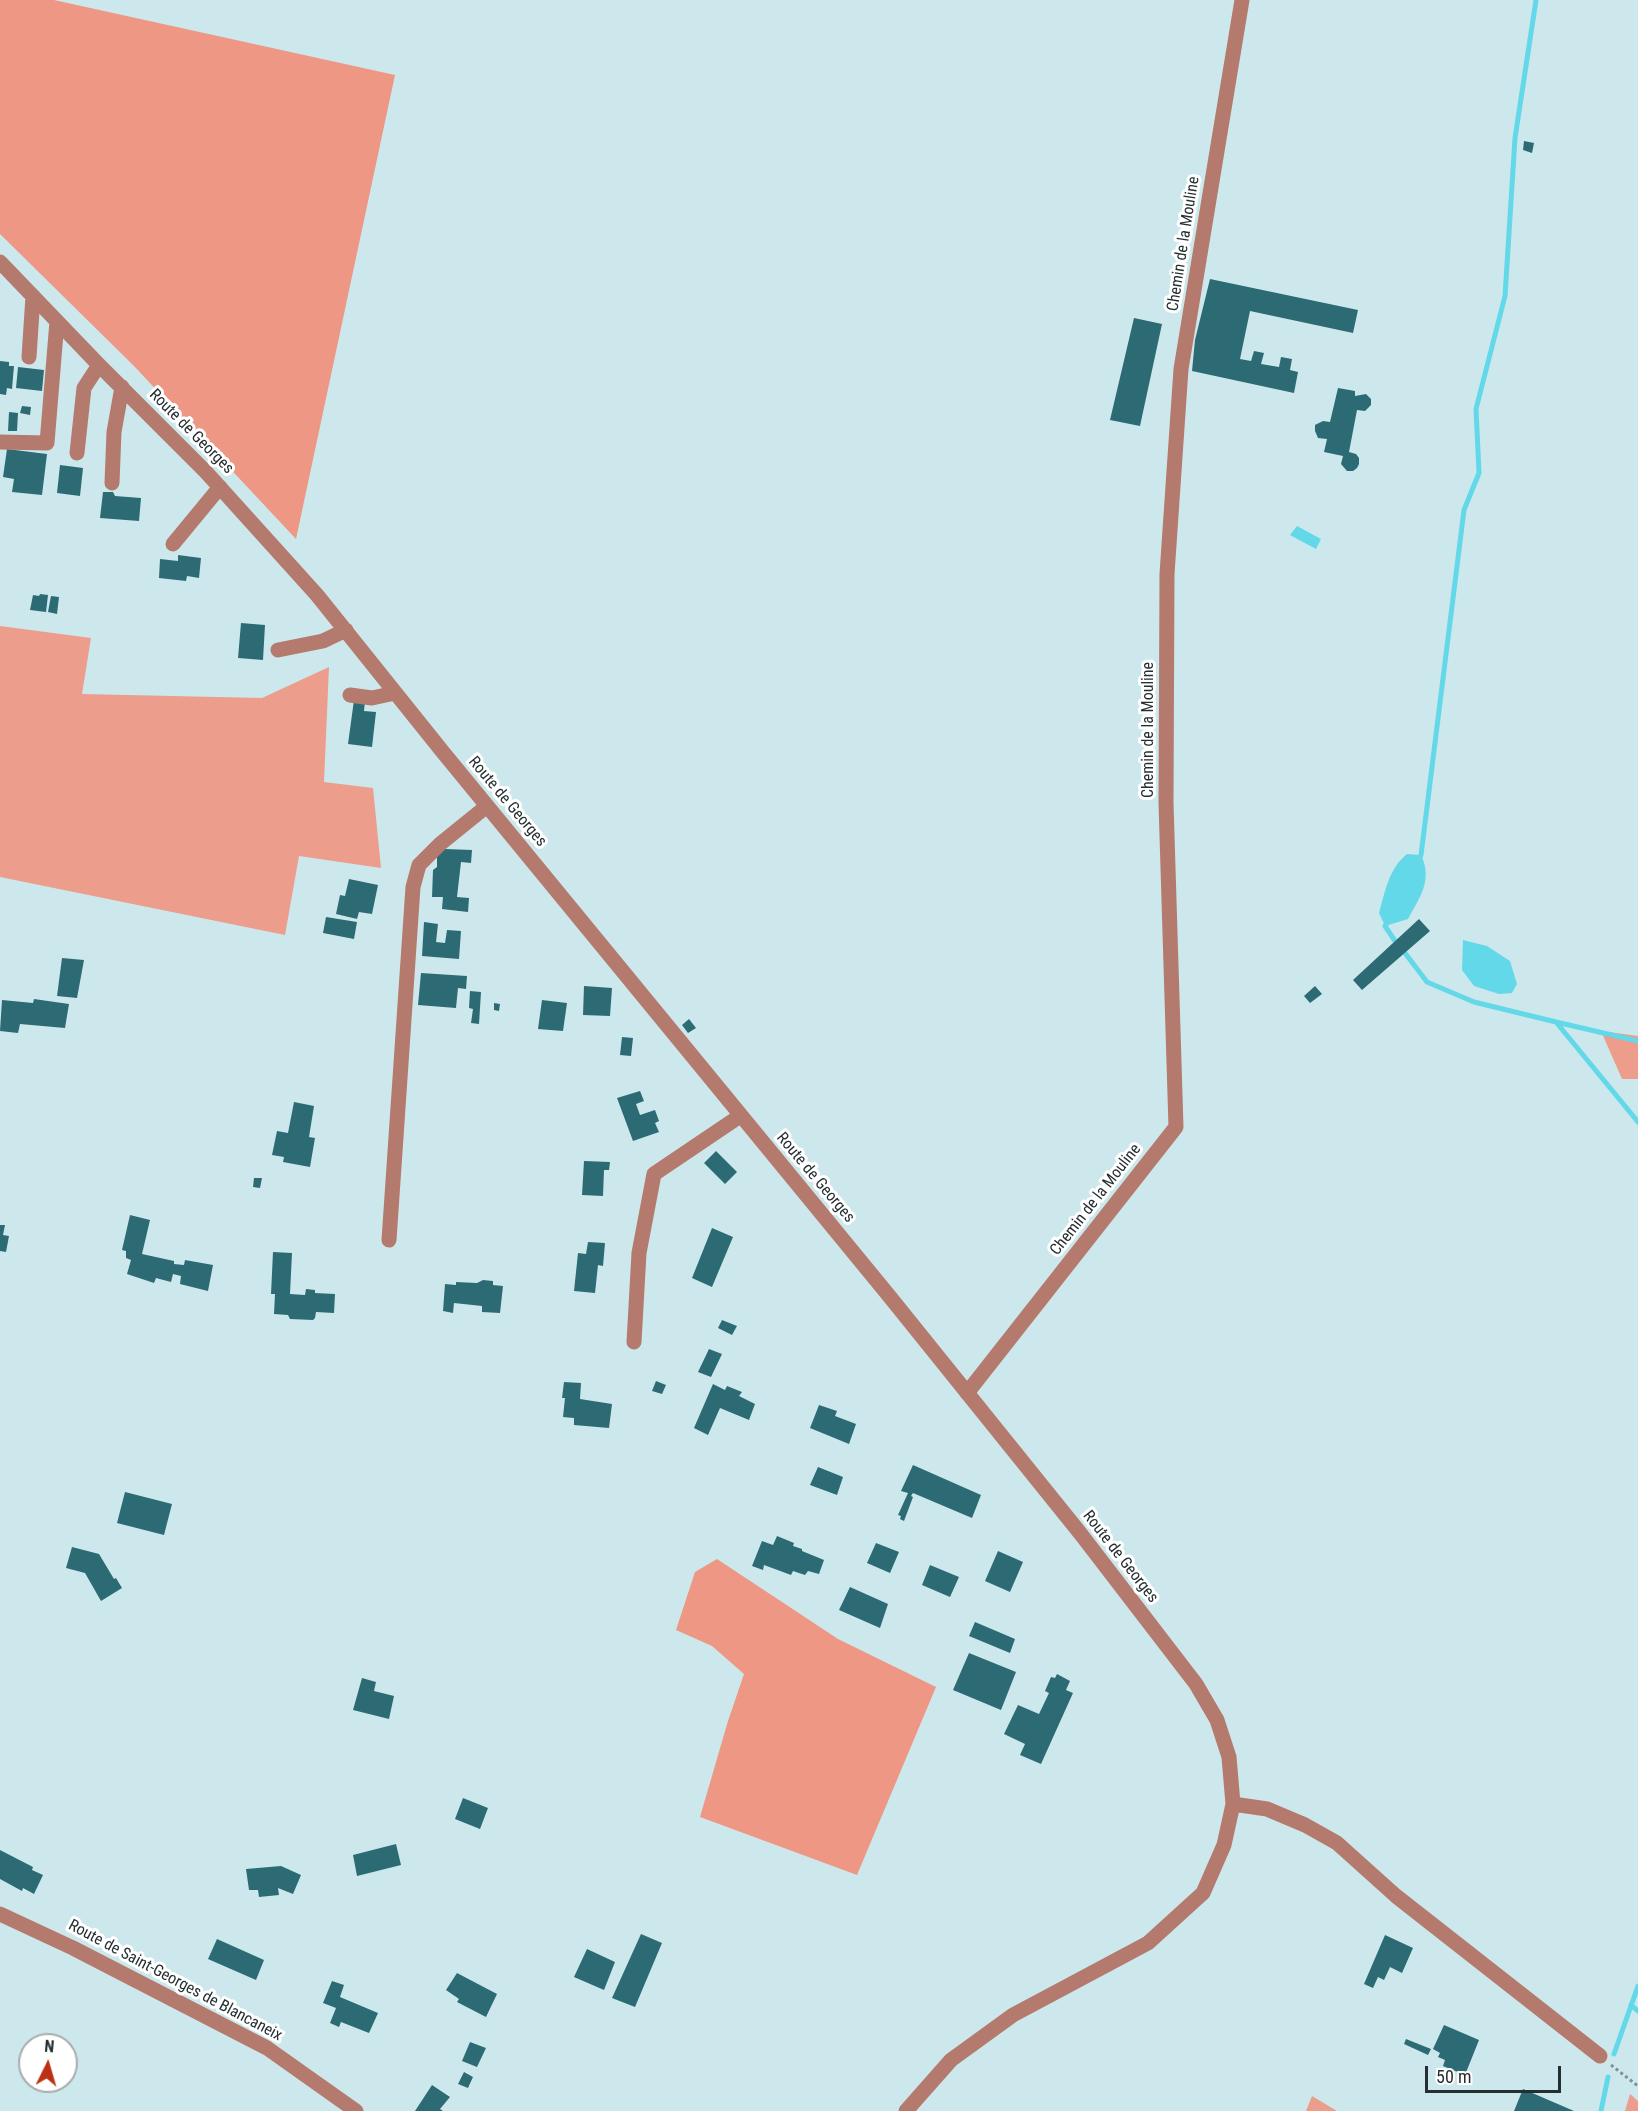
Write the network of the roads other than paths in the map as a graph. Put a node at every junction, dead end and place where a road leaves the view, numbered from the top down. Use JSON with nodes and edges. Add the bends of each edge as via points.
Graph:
{"nodes":[{"id":1,"x":1242,"y":0,"type":"edge"},
{"id":2,"x":2,"y":267,"type":"edge"},
{"id":3,"x":33,"y":296,"type":"junction"},
{"id":4,"x":57,"y":321,"type":"junction"},
{"id":5,"x":29,"y":357,"type":"dead end"},
{"id":6,"x":99,"y":365,"type":"junction"},
{"id":7,"x":122,"y":387,"type":"junction"},
{"id":8,"x":0,"y":442,"type":"edge"},
{"id":9,"x":77,"y":453,"type":"dead end"},
{"id":10,"x":112,"y":483,"type":"dead end"},
{"id":11,"x":220,"y":487,"type":"junction"},
{"id":12,"x":173,"y":544,"type":"dead end"},
{"id":13,"x":346,"y":630,"type":"junction"},
{"id":14,"x":278,"y":650,"type":"dead end"},
{"id":15,"x":395,"y":693,"type":"junction"},
{"id":16,"x":350,"y":695,"type":"dead end"},
{"id":17,"x":487,"y":806,"type":"junction"},
{"id":18,"x":740,"y":1116,"type":"junction"},
{"id":19,"x":389,"y":1240,"type":"dead end"},
{"id":20,"x":634,"y":1342,"type":"dead end"},
{"id":21,"x":967,"y":1394,"type":"junction"},
{"id":22,"x":1233,"y":1804,"type":"junction"},
{"id":23,"x":0,"y":1914,"type":"edge"},
{"id":24,"x":1600,"y":2056,"type":"road end"},
{"id":25,"x":356,"y":2111,"type":"edge"},
{"id":26,"x":906,"y":2111,"type":"edge"}],
"edges":[{"from":1,"to":21,"type":"street","name":"Chemin de la Mouline","via":[[1181,369],[1167,574],[1166,803],[1176,1127]]},
{"from":2,"to":3,"type":"street","name":"Route de Georges"},
{"from":3,"to":4,"type":"street","name":"Route de Georges"},
{"from":3,"to":5,"type":"street"},
{"from":4,"to":6,"type":"street","name":"Route de Georges"},
{"from":4,"to":8,"type":"street","via":[[48,442]]},
{"from":6,"to":7,"type":"street","name":"Route de Georges"},
{"from":6,"to":9,"type":"street","via":[[84,388]]},
{"from":7,"to":10,"type":"street","via":[[114,432]]},
{"from":7,"to":11,"type":"street","name":"Route de Georges"},
{"from":11,"to":12,"type":"street"},
{"from":11,"to":13,"type":"street","name":"Route de Georges"},
{"from":13,"to":14,"type":"street","via":[[323,641]]},
{"from":13,"to":15,"type":"street","name":"Route de Georges"},
{"from":15,"to":16,"type":"street","via":[[372,698]]},
{"from":15,"to":17,"type":"street","name":"Route de Georges"},
{"from":17,"to":18,"type":"street","name":"Route de Georges"},
{"from":17,"to":19,"type":"street","via":[[419,865],[413,887]]},
{"from":18,"to":20,"type":"street","via":[[654,1174],[639,1253]]},
{"from":18,"to":21,"type":"street","name":"Route de Georges"},
{"from":21,"to":22,"type":"street","name":"Route de Georges","via":[[1196,1684],[1217,1720],[1229,1757]]},
{"from":22,"to":24,"type":"street","via":[[1267,1809],[1337,1844],[1396,1896]]},
{"from":22,"to":26,"type":"street","name":"Route de Georges","via":[[1224,1845],[1203,1893],[1148,1943],[1013,2015],[951,2060]]},
{"from":23,"to":25,"type":"street","name":"Route de Saint-Georges de Blancaneix","via":[[267,2048]]}]}
